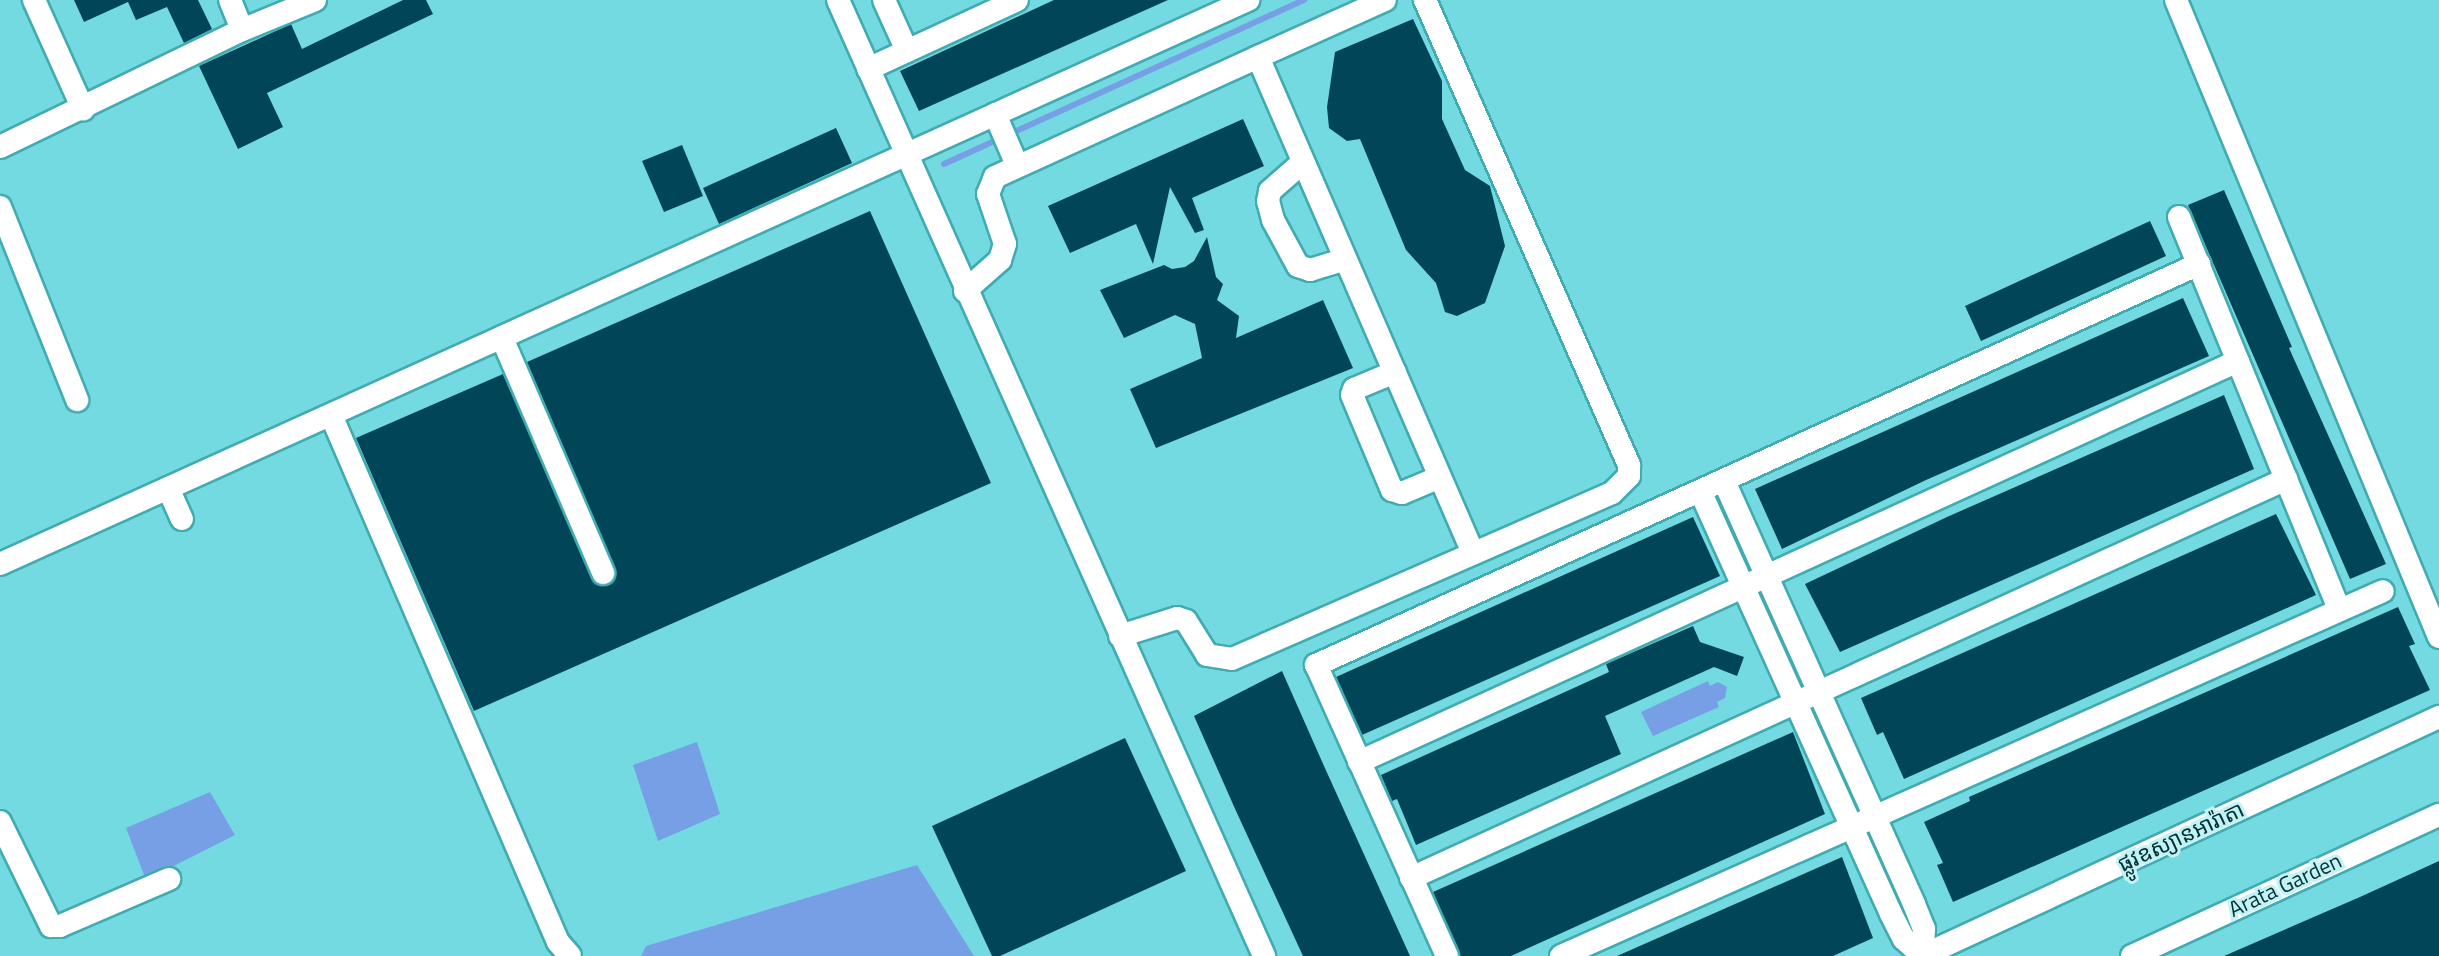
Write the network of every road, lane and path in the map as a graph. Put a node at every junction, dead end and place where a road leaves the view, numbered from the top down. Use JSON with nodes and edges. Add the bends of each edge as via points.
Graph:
{"nodes":[{"id":1,"x":34,"y":0,"type":"edge"},
{"id":2,"x":230,"y":0,"type":"edge"},
{"id":3,"x":315,"y":0,"type":"edge"},
{"id":4,"x":838,"y":0,"type":"edge"},
{"id":5,"x":884,"y":0,"type":"edge"},
{"id":6,"x":1017,"y":0,"type":"edge"},
{"id":7,"x":1248,"y":0,"type":"edge"},
{"id":8,"x":1385,"y":0,"type":"edge"},
{"id":9,"x":1425,"y":0,"type":"edge"},
{"id":10,"x":2176,"y":0,"type":"edge"},
{"id":11,"x":242,"y":30,"type":"junction"},
{"id":12,"x":907,"y":51,"type":"junction"},
{"id":13,"x":1258,"y":57,"type":"junction"},
{"id":14,"x":868,"y":69,"type":"junction"},
{"id":15,"x":83,"y":109,"type":"junction"},
{"id":16,"x":997,"y":119,"type":"junction"},
{"id":17,"x":0,"y":147,"type":"edge"},
{"id":18,"x":904,"y":155,"type":"junction"},
{"id":19,"x":1013,"y":156,"type":"junction"},
{"id":20,"x":1304,"y":162,"type":"junction"},
{"id":21,"x":0,"y":207,"type":"edge"},
{"id":22,"x":2179,"y":217,"type":"dead end"},
{"id":23,"x":1345,"y":259,"type":"junction"},
{"id":24,"x":2199,"y":264,"type":"junction"},
{"id":25,"x":965,"y":291,"type":"junction"},
{"id":26,"x":502,"y":338,"type":"junction"},
{"id":27,"x":2238,"y":361,"type":"junction"},
{"id":28,"x":1395,"y":372,"type":"junction"},
{"id":29,"x":77,"y":400,"type":"dead end"},
{"id":30,"x":331,"y":414,"type":"junction"},
{"id":31,"x":1440,"y":477,"type":"junction"},
{"id":32,"x":2286,"y":479,"type":"junction"},
{"id":33,"x":1724,"y":482,"type":"junction"},
{"id":34,"x":168,"y":488,"type":"junction"},
{"id":35,"x":1701,"y":493,"type":"junction"},
{"id":36,"x":182,"y":519,"type":"dead end"},
{"id":37,"x":1473,"y":553,"type":"junction"},
{"id":38,"x":0,"y":564,"type":"edge"},
{"id":39,"x":603,"y":573,"type":"dead end"},
{"id":40,"x":1767,"y":577,"type":"junction"},
{"id":41,"x":1742,"y":588,"type":"junction"},
{"id":42,"x":2383,"y":591,"type":"dead end"},
{"id":43,"x":2339,"y":609,"type":"junction"},
{"id":44,"x":1120,"y":636,"type":"junction"},
{"id":45,"x":2439,"y":637,"type":"edge"},
{"id":46,"x":1819,"y":693,"type":"junction"},
{"id":47,"x":1797,"y":704,"type":"junction"},
{"id":48,"x":2439,"y":717,"type":"edge"},
{"id":49,"x":1359,"y":762,"type":"junction"},
{"id":50,"x":2439,"y":815,"type":"edge"},
{"id":51,"x":1875,"y":816,"type":"junction"},
{"id":52,"x":0,"y":822,"type":"edge"},
{"id":53,"x":1851,"y":826,"type":"junction"},
{"id":54,"x":1412,"y":878,"type":"junction"},
{"id":55,"x":169,"y":879,"type":"dead end"},
{"id":56,"x":570,"y":956,"type":"edge"},
{"id":57,"x":1264,"y":956,"type":"edge"},
{"id":58,"x":1447,"y":956,"type":"edge"},
{"id":59,"x":1561,"y":956,"type":"edge"},
{"id":60,"x":1922,"y":956,"type":"edge"},
{"id":61,"x":2132,"y":956,"type":"edge"}],
"edges":[{"from":1,"to":15,"type":"street"},
{"from":2,"to":11,"type":"street"},
{"from":3,"to":11,"type":"street"},
{"from":4,"to":14,"type":"street"},
{"from":5,"to":12,"type":"street"},
{"from":6,"to":12,"type":"street"},
{"from":7,"to":16,"type":"street"},
{"from":8,"to":13,"type":"street"},
{"from":9,"to":37,"type":"street","via":[[1629,465],[1629,476],[1612,493]]},
{"from":10,"to":45,"type":"street"},
{"from":11,"to":15,"type":"street"},
{"from":12,"to":14,"type":"street"},
{"from":13,"to":19,"type":"street"},
{"from":13,"to":20,"type":"street"},
{"from":14,"to":18,"type":"street"},
{"from":15,"to":17,"type":"street"},
{"from":16,"to":18,"type":"street"},
{"from":16,"to":19,"type":"street"},
{"from":18,"to":25,"type":"street"},
{"from":18,"to":26,"type":"street"},
{"from":19,"to":25,"type":"street","via":[[995,177],[988,194],[1005,244],[1000,260]]},
{"from":20,"to":23,"type":"street"},
{"from":20,"to":23,"type":"street","via":[[1270,191],[1268,201],[1273,220],[1298,267],[1310,270]]},
{"from":21,"to":29,"type":"street"},
{"from":22,"to":24,"type":"street"},
{"from":23,"to":28,"type":"street"},
{"from":24,"to":27,"type":"street"},
{"from":24,"to":33,"type":"street"},
{"from":25,"to":44,"type":"street"},
{"from":26,"to":30,"type":"street"},
{"from":26,"to":39,"type":"street"},
{"from":27,"to":32,"type":"street"},
{"from":27,"to":40,"type":"street"},
{"from":28,"to":31,"type":"street"},
{"from":28,"to":31,"type":"street","via":[[1354,388],[1352,395],[1392,490],[1402,493]]},
{"from":30,"to":34,"type":"street"},
{"from":30,"to":56,"type":"street","via":[[558,942]]},
{"from":31,"to":37,"type":"street"},
{"from":32,"to":43,"type":"street"},
{"from":32,"to":46,"type":"street"},
{"from":33,"to":35,"type":"street"},
{"from":33,"to":40,"type":"street"},
{"from":34,"to":36,"type":"street"},
{"from":34,"to":38,"type":"street"},
{"from":35,"to":41,"type":"street"},
{"from":35,"to":49,"type":"street","via":[[1316,665]]},
{"from":37,"to":44,"type":"street","via":[[1232,659],[1207,654],[1186,621],[1178,618]]},
{"from":40,"to":41,"type":"street"},
{"from":40,"to":46,"type":"street"},
{"from":41,"to":47,"type":"street"},
{"from":41,"to":49,"type":"street"},
{"from":42,"to":43,"type":"street"},
{"from":43,"to":51,"type":"street"},
{"from":44,"to":57,"type":"street"},
{"from":46,"to":47,"type":"street"},
{"from":46,"to":51,"type":"street"},
{"from":47,"to":53,"type":"street"},
{"from":47,"to":54,"type":"street"},
{"from":48,"to":60,"type":"street","name":"ផ្លូវឧស្យានអារ៉ាតា"},
{"from":49,"to":54,"type":"street"},
{"from":50,"to":61,"type":"street","name":"Arata Garden"},
{"from":51,"to":53,"type":"street"},
{"from":51,"to":60,"type":"street","via":[[1924,929]]},
{"from":52,"to":55,"type":"street","via":[[51,926],[60,926]]},
{"from":53,"to":59,"type":"street"},
{"from":53,"to":60,"type":"street","via":[[1904,939]]},
{"from":54,"to":58,"type":"street"}]}
